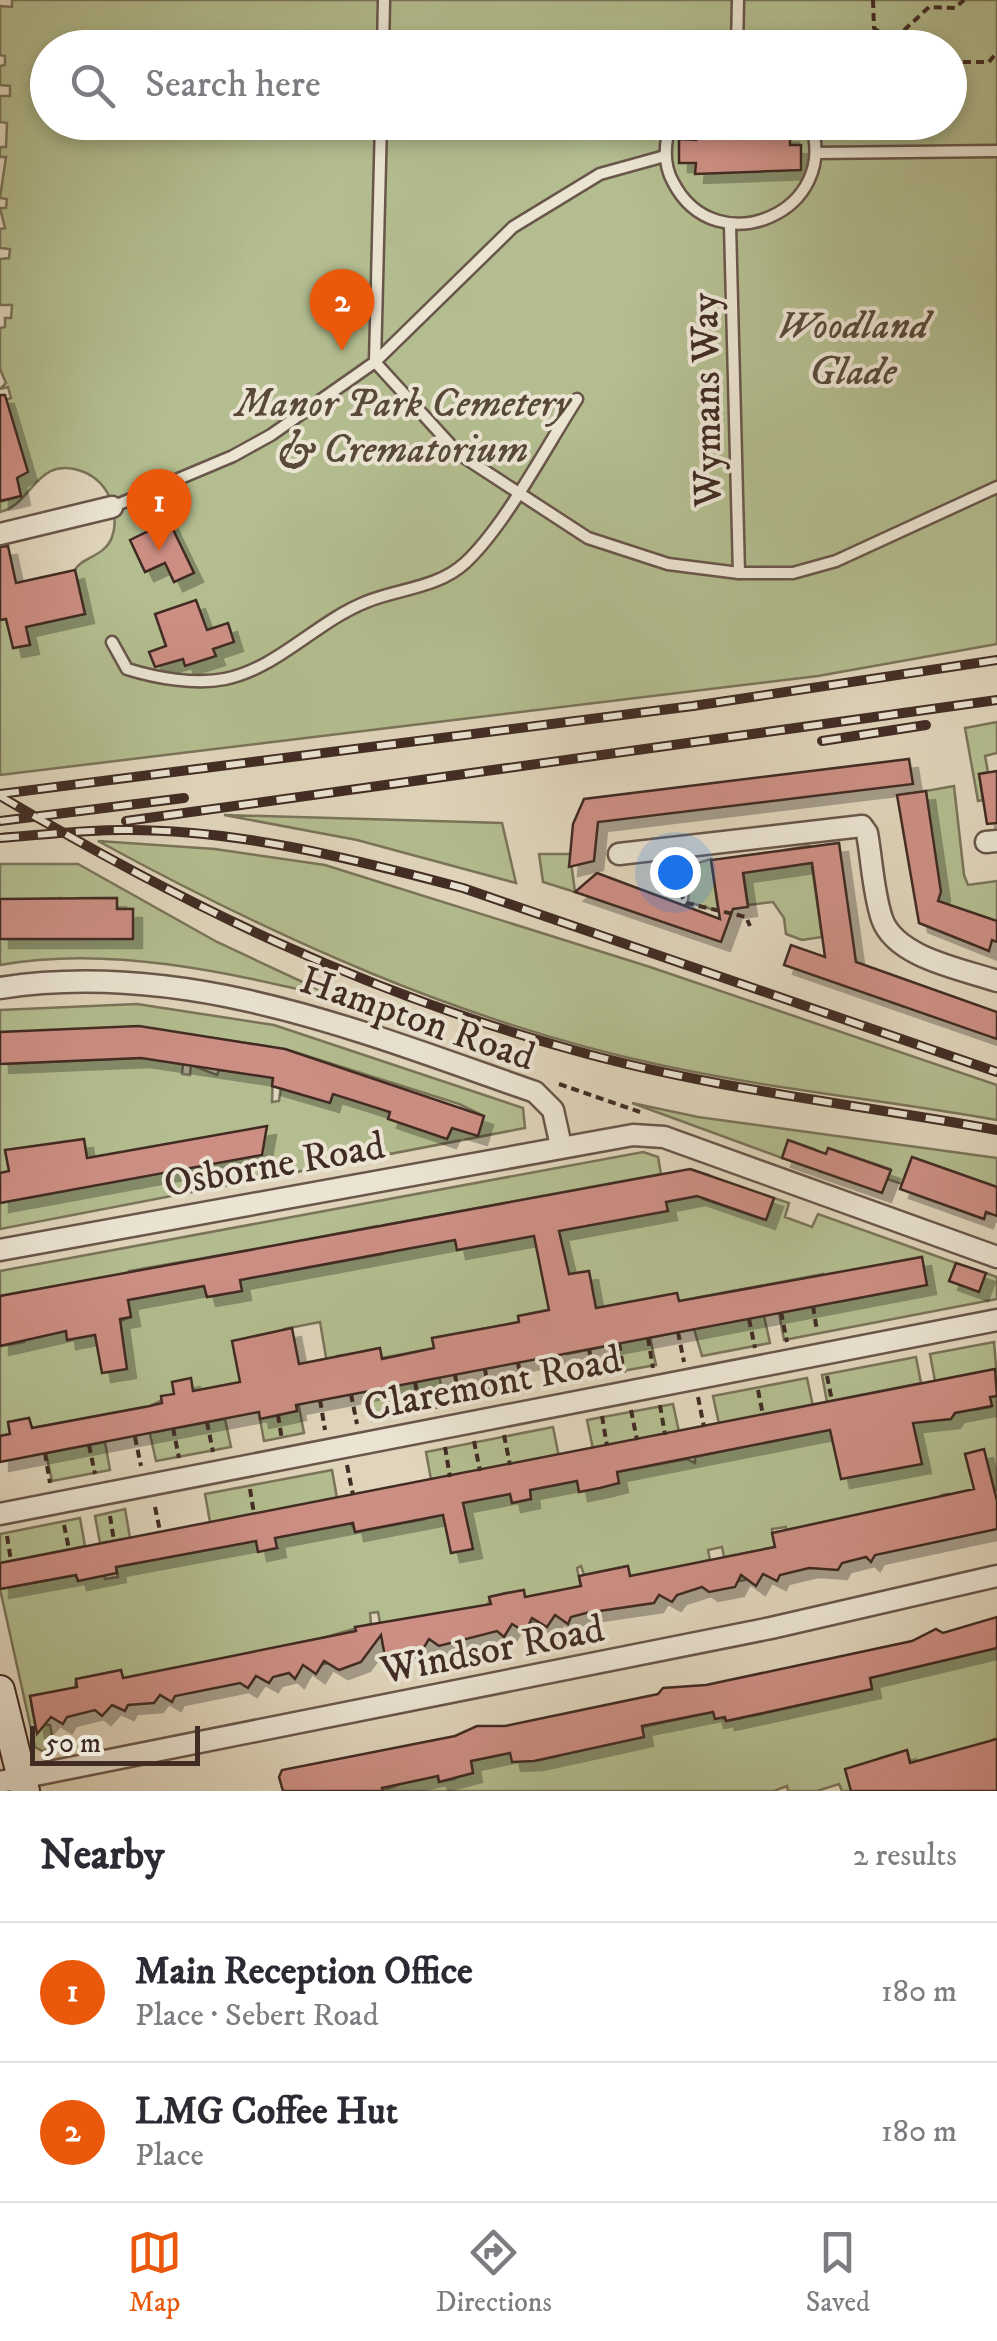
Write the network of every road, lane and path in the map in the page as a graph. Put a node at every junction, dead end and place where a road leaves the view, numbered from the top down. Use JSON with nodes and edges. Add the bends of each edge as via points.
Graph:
{"nodes":[{"id":1,"x":384,"y":0,"type":"edge"},
{"id":2,"x":738,"y":0,"type":"edge"},
{"id":3,"x":873,"y":0,"type":"edge"},
{"id":4,"x":964,"y":0,"type":"edge"},
{"id":5,"x":930,"y":4,"type":"edge"},
{"id":6,"x":383,"y":30,"type":"edge"},
{"id":7,"x":737,"y":30,"type":"edge"},
{"id":8,"x":876,"y":30,"type":"edge"},
{"id":9,"x":903,"y":30,"type":"edge"},
{"id":10,"x":997,"y":52,"type":"edge"},
{"id":11,"x":967,"y":62,"type":"edge"},
{"id":12,"x":381,"y":140,"type":"edge"},
{"id":13,"x":668,"y":140,"type":"edge"},
{"id":14,"x":813,"y":140,"type":"edge"},
{"id":15,"x":997,"y":151,"type":"edge"},
{"id":16,"x":816,"y":153,"type":"junction"},
{"id":17,"x":665,"y":156,"type":"junction"},
{"id":18,"x":730,"y":225,"type":"junction"},
{"id":19,"x":375,"y":362,"type":"junction"},
{"id":20,"x":577,"y":399,"type":"dead end"},
{"id":21,"x":997,"y":487,"type":"edge"},
{"id":22,"x":516,"y":492,"type":"junction"},
{"id":23,"x":112,"y":507,"type":"joint"},
{"id":24,"x":0,"y":534,"type":"edge"},
{"id":25,"x":739,"y":572,"type":"junction"},
{"id":26,"x":112,"y":642,"type":"dead end"},
{"id":27,"x":678,"y":846,"type":"junction"},
{"id":28,"x":619,"y":854,"type":"dead end"},
{"id":29,"x":674,"y":878,"type":"joint"},
{"id":30,"x":750,"y":926,"type":"dead end"},
{"id":31,"x":997,"y":981,"type":"edge"},
{"id":32,"x":0,"y":988,"type":"edge"},
{"id":33,"x":554,"y":1082,"type":"dead end"},
{"id":34,"x":645,"y":1114,"type":"dead end"},
{"id":35,"x":561,"y":1146,"type":"junction"},
{"id":36,"x":0,"y":1250,"type":"edge"},
{"id":37,"x":997,"y":1257,"type":"edge"},
{"id":38,"x":812,"y":1306,"type":"dead end"},
{"id":39,"x":781,"y":1312,"type":"dead end"},
{"id":40,"x":749,"y":1318,"type":"dead end"},
{"id":41,"x":997,"y":1320,"type":"edge"},
{"id":42,"x":678,"y":1332,"type":"dead end"},
{"id":43,"x":648,"y":1338,"type":"dead end"},
{"id":44,"x":819,"y":1338,"type":"dead end"},
{"id":45,"x":619,"y":1343,"type":"dead end"},
{"id":46,"x":787,"y":1344,"type":"dead end"},
{"id":47,"x":590,"y":1349,"type":"dead end"},
{"id":48,"x":755,"y":1350,"type":"dead end"},
{"id":49,"x":518,"y":1363,"type":"dead end"},
{"id":50,"x":684,"y":1364,"type":"dead end"},
{"id":51,"x":486,"y":1370,"type":"dead end"},
{"id":52,"x":654,"y":1370,"type":"dead end"},
{"id":53,"x":826,"y":1370,"type":"dead end"},
{"id":54,"x":455,"y":1376,"type":"dead end"},
{"id":55,"x":624,"y":1376,"type":"dead end"},
{"id":56,"x":595,"y":1381,"type":"dead end"},
{"id":57,"x":415,"y":1382,"type":"dead end"},
{"id":58,"x":756,"y":1383,"type":"dead end"},
{"id":59,"x":383,"y":1388,"type":"dead end"},
{"id":60,"x":351,"y":1394,"type":"dead end"},
{"id":61,"x":524,"y":1395,"type":"dead end"},
{"id":62,"x":698,"y":1395,"type":"dead end"},
{"id":63,"x":320,"y":1400,"type":"dead end"},
{"id":64,"x":492,"y":1401,"type":"dead end"},
{"id":65,"x":832,"y":1401,"type":"dead end"},
{"id":66,"x":659,"y":1402,"type":"dead end"},
{"id":67,"x":461,"y":1407,"type":"dead end"},
{"id":68,"x":630,"y":1408,"type":"dead end"},
{"id":69,"x":601,"y":1413,"type":"dead end"},
{"id":70,"x":278,"y":1415,"type":"dead end"},
{"id":71,"x":422,"y":1415,"type":"dead end"},
{"id":72,"x":763,"y":1415,"type":"dead end"},
{"id":73,"x":389,"y":1421,"type":"dead end"},
{"id":74,"x":207,"y":1422,"type":"dead end"},
{"id":75,"x":358,"y":1427,"type":"dead end"},
{"id":76,"x":704,"y":1427,"type":"dead end"},
{"id":77,"x":173,"y":1428,"type":"dead end"},
{"id":78,"x":504,"y":1432,"type":"dead end"},
{"id":79,"x":325,"y":1433,"type":"dead end"},
{"id":80,"x":666,"y":1435,"type":"dead end"},
{"id":81,"x":135,"y":1437,"type":"dead end"},
{"id":82,"x":474,"y":1438,"type":"dead end"},
{"id":83,"x":636,"y":1440,"type":"dead end"},
{"id":84,"x":283,"y":1442,"type":"dead end"},
{"id":85,"x":444,"y":1444,"type":"dead end"},
{"id":86,"x":89,"y":1445,"type":"dead end"},
{"id":87,"x":607,"y":1446,"type":"dead end"},
{"id":88,"x":45,"y":1454,"type":"dead end"},
{"id":89,"x":213,"y":1455,"type":"dead end"},
{"id":90,"x":180,"y":1462,"type":"dead end"},
{"id":91,"x":346,"y":1462,"type":"dead end"},
{"id":92,"x":510,"y":1465,"type":"dead end"},
{"id":93,"x":141,"y":1469,"type":"dead end"},
{"id":94,"x":480,"y":1471,"type":"dead end"},
{"id":95,"x":450,"y":1476,"type":"dead end"},
{"id":96,"x":96,"y":1478,"type":"dead end"},
{"id":97,"x":248,"y":1482,"type":"dead end"},
{"id":98,"x":51,"y":1487,"type":"dead end"},
{"id":99,"x":353,"y":1495,"type":"dead end"},
{"id":100,"x":154,"y":1500,"type":"dead end"},
{"id":101,"x":108,"y":1509,"type":"dead end"},
{"id":102,"x":254,"y":1514,"type":"dead end"},
{"id":103,"x":62,"y":1518,"type":"dead end"},
{"id":104,"x":3,"y":1522,"type":"edge"},
{"id":105,"x":160,"y":1532,"type":"dead end"},
{"id":106,"x":114,"y":1540,"type":"dead end"},
{"id":107,"x":69,"y":1549,"type":"dead end"},
{"id":108,"x":12,"y":1561,"type":"dead end"},
{"id":109,"x":997,"y":1576,"type":"edge"},
{"id":110,"x":0,"y":1690,"type":"edge"},
{"id":111,"x":16,"y":1784,"type":"edge"}],
"edges":[{"from":1,"to":6,"type":"lane"},
{"from":2,"to":7,"type":"lane"},
{"from":3,"to":8,"type":"path"},
{"from":4,"to":5,"type":"path","via":[[955,8]]},
{"from":5,"to":9,"type":"path"},
{"from":10,"to":11,"type":"path","via":[[989,62]]},
{"from":12,"to":19,"type":"lane"},
{"from":13,"to":17,"type":"lane"},
{"from":14,"to":16,"type":"lane"},
{"from":15,"to":16,"type":"lane"},
{"from":16,"to":18,"type":"lane","via":[[812,176],[788,209],[751,225]]},
{"from":17,"to":18,"type":"lane","via":[[693,209]]},
{"from":17,"to":19,"type":"lane","via":[[600,174],[512,228]]},
{"from":18,"to":25,"type":"lane","name":"Wymans Way"},
{"from":19,"to":22,"type":"lane","via":[[459,454]]},
{"from":19,"to":23,"type":"lane","via":[[233,456]]},
{"from":20,"to":22,"type":"lane"},
{"from":21,"to":25,"type":"lane","via":[[836,561],[793,572]]},
{"from":22,"to":25,"type":"lane","via":[[588,538],[668,564]]},
{"from":22,"to":26,"type":"lane","via":[[460,568],[332,619],[264,665],[224,679],[153,677],[127,669]]},
{"from":23,"to":24,"type":"street"},
{"from":27,"to":28,"type":"street"},
{"from":27,"to":29,"type":"lane"},
{"from":27,"to":31,"type":"street","via":[[862,826],[882,920],[893,936],[916,952]]},
{"from":29,"to":30,"type":"path","via":[[686,902],[746,916]]},
{"from":32,"to":35,"type":"street","name":"Hampton Road","via":[[93,982],[275,1004],[535,1092],[553,1110]]},
{"from":33,"to":34,"type":"path"},
{"from":35,"to":36,"type":"street","name":"Osborne Road"},
{"from":35,"to":37,"type":"street","via":[[632,1135],[664,1138]]},
{"from":38,"to":44,"type":"path"},
{"from":39,"to":46,"type":"path"},
{"from":40,"to":48,"type":"path"},
{"from":41,"to":104,"type":"street","name":"Claremont Road"},
{"from":42,"to":50,"type":"path"},
{"from":43,"to":52,"type":"path"},
{"from":45,"to":55,"type":"path"},
{"from":47,"to":56,"type":"path"},
{"from":49,"to":61,"type":"path"},
{"from":51,"to":64,"type":"path"},
{"from":53,"to":65,"type":"path"},
{"from":54,"to":67,"type":"path"},
{"from":57,"to":71,"type":"path"},
{"from":58,"to":72,"type":"path"},
{"from":59,"to":73,"type":"path"},
{"from":60,"to":75,"type":"path"},
{"from":62,"to":76,"type":"path"},
{"from":63,"to":79,"type":"path"},
{"from":66,"to":80,"type":"path"},
{"from":68,"to":83,"type":"path"},
{"from":69,"to":87,"type":"path"},
{"from":70,"to":84,"type":"path"},
{"from":74,"to":89,"type":"path"},
{"from":77,"to":90,"type":"path"},
{"from":78,"to":92,"type":"path"},
{"from":81,"to":93,"type":"path"},
{"from":82,"to":94,"type":"path"},
{"from":85,"to":95,"type":"path"},
{"from":86,"to":96,"type":"path"},
{"from":88,"to":98,"type":"path"},
{"from":91,"to":99,"type":"path"},
{"from":97,"to":102,"type":"path"},
{"from":100,"to":105,"type":"path"},
{"from":101,"to":106,"type":"path"},
{"from":103,"to":107,"type":"path"},
{"from":104,"to":108,"type":"path"},
{"from":109,"to":111,"type":"street","name":"Windsor Road"},
{"from":110,"to":111,"type":"street"}]}
